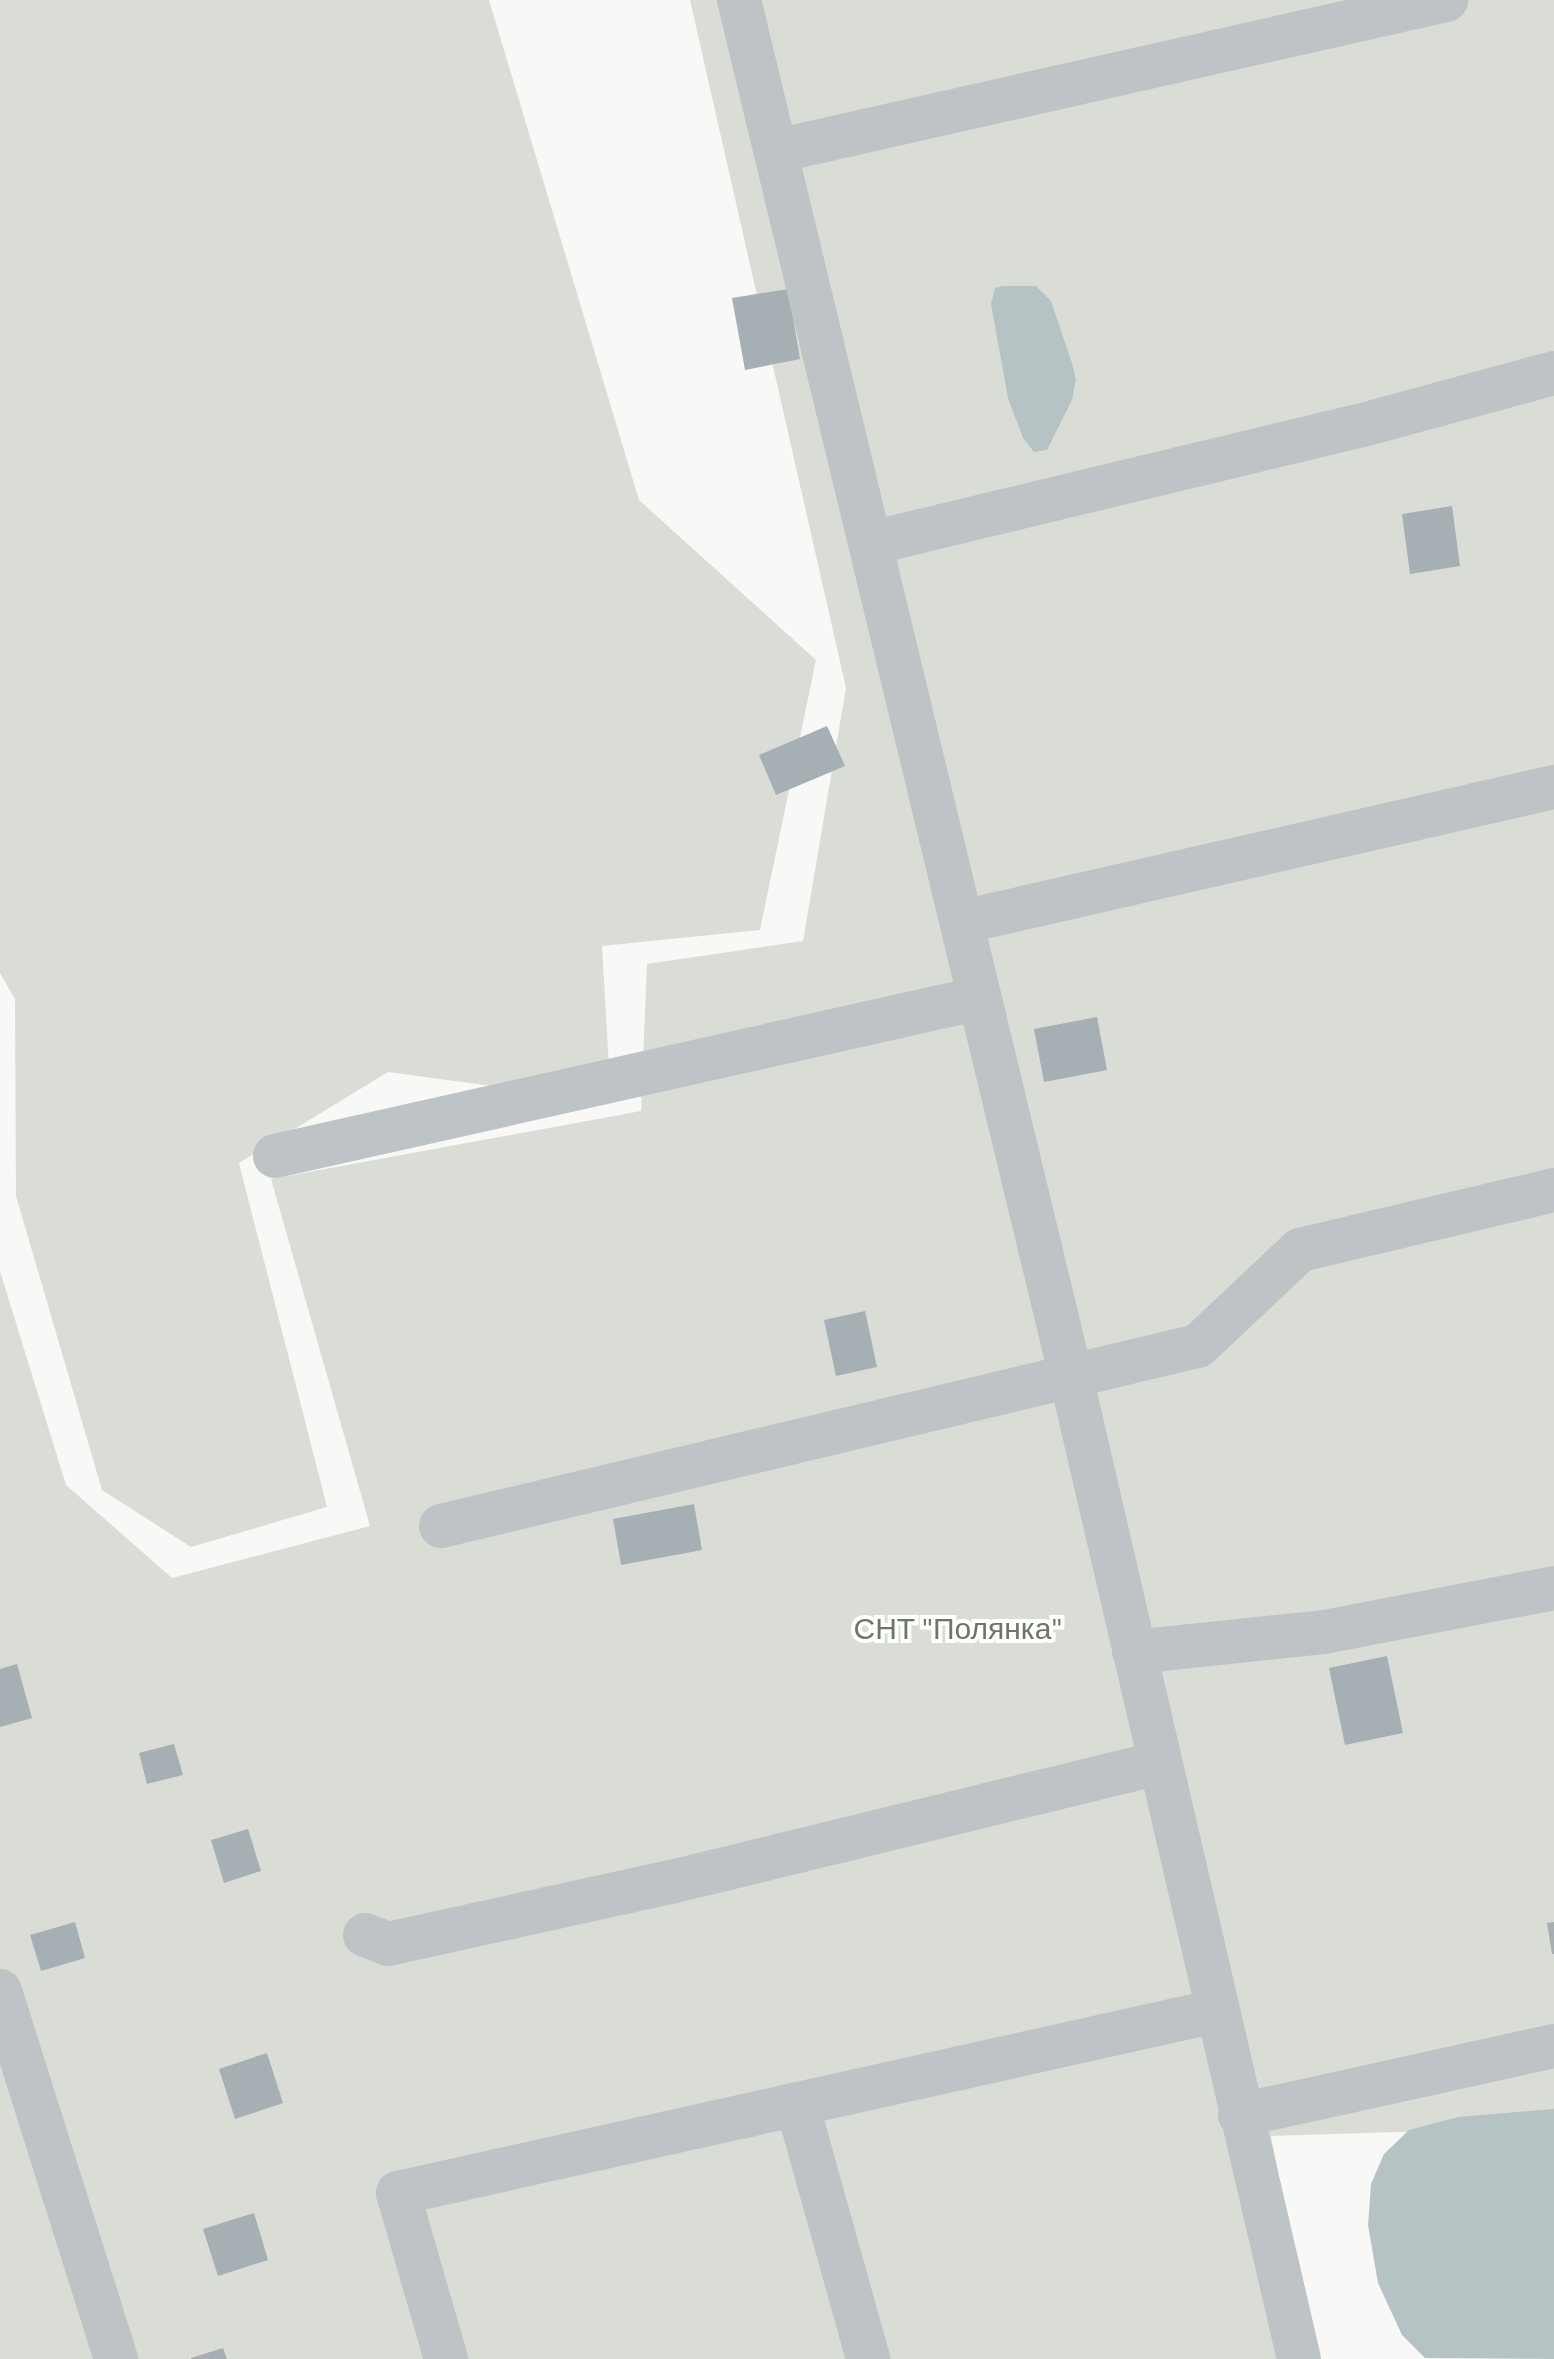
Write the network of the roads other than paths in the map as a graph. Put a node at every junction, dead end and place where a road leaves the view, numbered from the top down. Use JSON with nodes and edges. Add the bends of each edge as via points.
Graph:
{"nodes":[{"id":1,"x":739,"y":0,"type":"edge"},
{"id":2,"x":1446,"y":0,"type":"edge"},
{"id":3,"x":776,"y":151,"type":"junction"},
{"id":4,"x":1554,"y":373,"type":"edge"},
{"id":5,"x":871,"y":543,"type":"junction"},
{"id":6,"x":1554,"y":787,"type":"edge"},
{"id":7,"x":962,"y":922,"type":"junction"},
{"id":8,"x":980,"y":998,"type":"junction"},
{"id":9,"x":275,"y":1156,"type":"dead end"},
{"id":10,"x":1554,"y":1190,"type":"edge"},
{"id":11,"x":1071,"y":1377,"type":"junction"},
{"id":12,"x":441,"y":1526,"type":"dead end"},
{"id":13,"x":1554,"y":1588,"type":"edge"},
{"id":14,"x":1134,"y":1652,"type":"junction"},
{"id":15,"x":1159,"y":1763,"type":"junction"},
{"id":16,"x":365,"y":1935,"type":"dead end"},
{"id":17,"x":0,"y":1991,"type":"edge"},
{"id":18,"x":1216,"y":2011,"type":"junction"},
{"id":19,"x":1554,"y":2046,"type":"edge"},
{"id":20,"x":797,"y":2104,"type":"junction"},
{"id":21,"x":1240,"y":2115,"type":"junction"},
{"id":22,"x":116,"y":2359,"type":"edge"},
{"id":23,"x":446,"y":2359,"type":"edge"},
{"id":24,"x":868,"y":2359,"type":"edge"},
{"id":25,"x":1299,"y":2359,"type":"edge"}],
"edges":[{"from":1,"to":3,"type":"lane"},
{"from":2,"to":3,"type":"lane"},
{"from":3,"to":5,"type":"lane"},
{"from":4,"to":5,"type":"lane","via":[[1370,423]]},
{"from":5,"to":7,"type":"lane"},
{"from":6,"to":7,"type":"lane"},
{"from":7,"to":8,"type":"lane"},
{"from":8,"to":9,"type":"lane"},
{"from":8,"to":11,"type":"lane"},
{"from":10,"to":11,"type":"lane","via":[[1300,1250],[1198,1346]]},
{"from":11,"to":12,"type":"lane"},
{"from":11,"to":14,"type":"lane"},
{"from":13,"to":14,"type":"lane","via":[[1324,1632]]},
{"from":14,"to":15,"type":"lane"},
{"from":15,"to":16,"type":"lane","via":[[671,1882],[388,1944]]},
{"from":15,"to":18,"type":"lane"},
{"from":17,"to":22,"type":"lane"},
{"from":18,"to":20,"type":"lane"},
{"from":18,"to":21,"type":"lane"},
{"from":19,"to":21,"type":"lane"},
{"from":20,"to":23,"type":"lane","via":[[398,2193]]},
{"from":20,"to":24,"type":"lane"},
{"from":21,"to":25,"type":"lane"}]}
